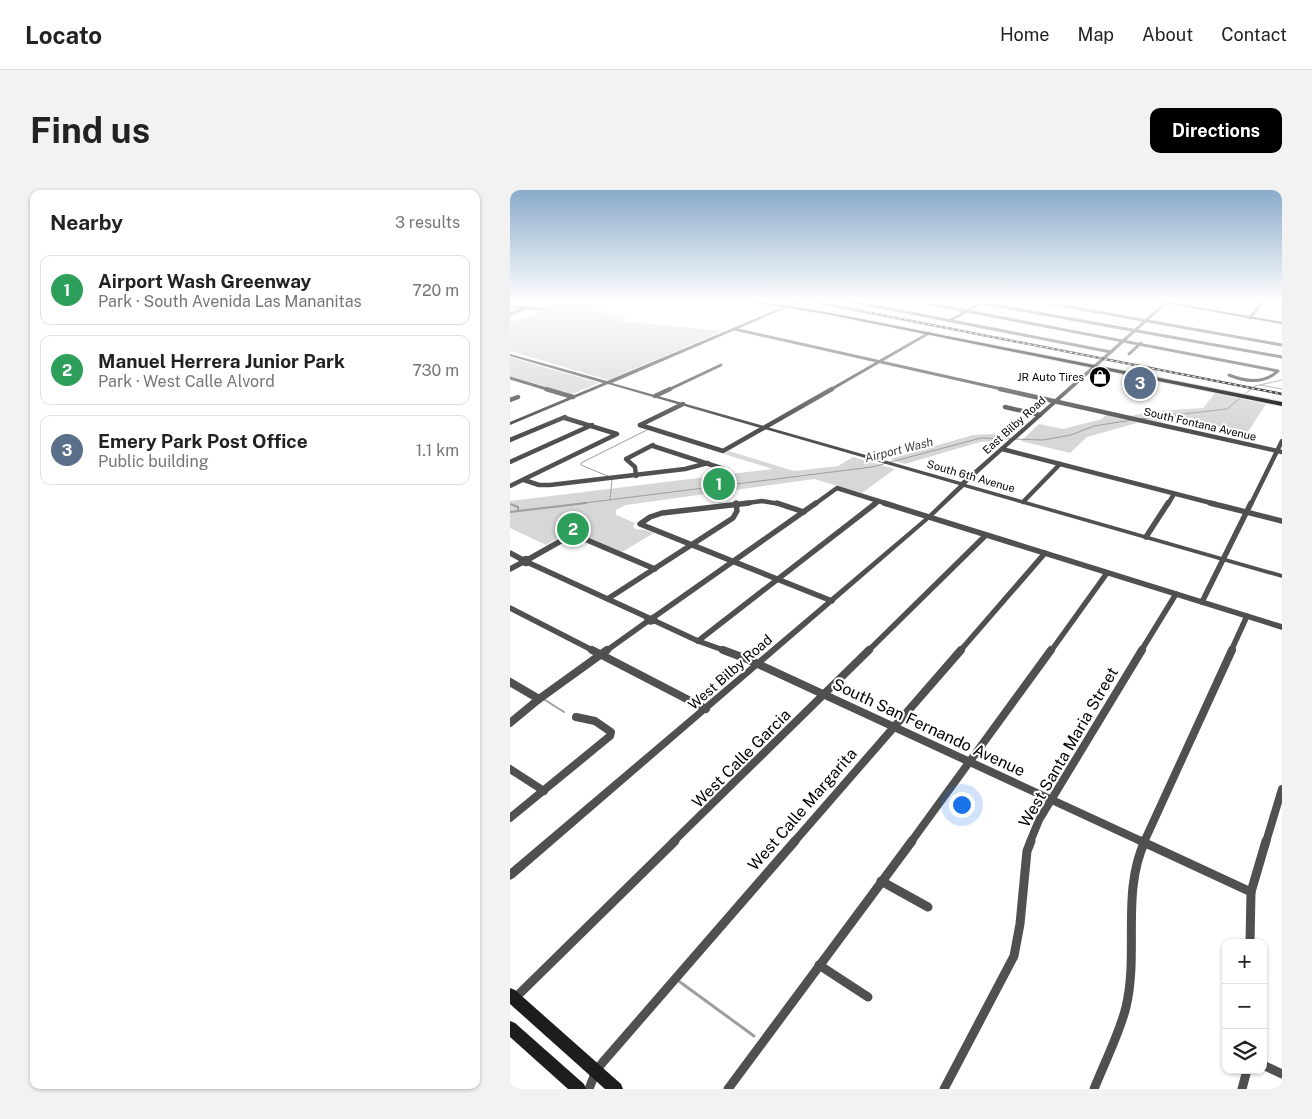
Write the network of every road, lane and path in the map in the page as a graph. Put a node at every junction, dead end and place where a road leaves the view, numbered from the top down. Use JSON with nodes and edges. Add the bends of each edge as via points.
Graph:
{"nodes":[{"id":1,"x":701,"y":343,"type":"edge"},
{"id":2,"x":796,"y":343,"type":"edge"},
{"id":3,"x":913,"y":343,"type":"edge"},
{"id":4,"x":979,"y":343,"type":"edge"},
{"id":5,"x":1064,"y":343,"type":"edge"},
{"id":6,"x":1121,"y":343,"type":"edge"},
{"id":7,"x":1136,"y":343,"type":"edge"},
{"id":8,"x":1203,"y":343,"type":"edge"},
{"id":9,"x":1140,"y":344,"type":"junction"},
{"id":10,"x":1111,"y":352,"type":"junction"},
{"id":11,"x":1129,"y":354,"type":"dead end"},
{"id":12,"x":510,"y":355,"type":"edge"},
{"id":13,"x":1282,"y":357,"type":"edge"},
{"id":14,"x":881,"y":362,"type":"junction"},
{"id":15,"x":721,"y":365,"type":"dead end"},
{"id":16,"x":1095,"y":366,"type":"junction"},
{"id":17,"x":1229,"y":375,"type":"dead end"},
{"id":18,"x":510,"y":378,"type":"edge"},
{"id":19,"x":608,"y":383,"type":"junction"},
{"id":20,"x":510,"y":394,"type":"edge"},
{"id":21,"x":655,"y":396,"type":"junction"},
{"id":22,"x":573,"y":397,"type":"junction"},
{"id":23,"x":514,"y":398,"type":"edge"},
{"id":24,"x":1056,"y":401,"type":"junction"},
{"id":25,"x":683,"y":404,"type":"junction"},
{"id":26,"x":1282,"y":404,"type":"edge"},
{"id":27,"x":1005,"y":407,"type":"dead end"},
{"id":28,"x":1040,"y":415,"type":"junction"},
{"id":29,"x":510,"y":424,"type":"edge"},
{"id":30,"x":592,"y":425,"type":"junction"},
{"id":31,"x":765,"y":427,"type":"junction"},
{"id":32,"x":510,"y":440,"type":"edge"},
{"id":33,"x":1282,"y":441,"type":"edge"},
{"id":34,"x":1002,"y":449,"type":"junction"},
{"id":35,"x":1280,"y":451,"type":"edge"},
{"id":36,"x":510,"y":462,"type":"edge"},
{"id":37,"x":708,"y":463,"type":"junction"},
{"id":38,"x":1060,"y":464,"type":"junction"},
{"id":39,"x":724,"y":469,"type":"dead end"},
{"id":40,"x":636,"y":476,"type":"junction"},
{"id":41,"x":524,"y":480,"type":"junction"},
{"id":42,"x":963,"y":484,"type":"junction"},
{"id":43,"x":510,"y":486,"type":"edge"},
{"id":44,"x":1174,"y":494,"type":"junction"},
{"id":45,"x":878,"y":501,"type":"junction"},
{"id":46,"x":1023,"y":502,"type":"junction"},
{"id":47,"x":736,"y":503,"type":"junction"},
{"id":48,"x":804,"y":512,"type":"junction"},
{"id":49,"x":1246,"y":512,"type":"junction"},
{"id":50,"x":929,"y":517,"type":"junction"},
{"id":51,"x":1282,"y":521,"type":"edge"},
{"id":52,"x":986,"y":535,"type":"junction"},
{"id":53,"x":1146,"y":537,"type":"junction"},
{"id":54,"x":691,"y":545,"type":"junction"},
{"id":55,"x":510,"y":553,"type":"edge"},
{"id":56,"x":1045,"y":553,"type":"junction"},
{"id":57,"x":1223,"y":559,"type":"junction"},
{"id":58,"x":526,"y":561,"type":"junction"},
{"id":59,"x":733,"y":562,"type":"junction"},
{"id":60,"x":655,"y":568,"type":"junction"},
{"id":61,"x":510,"y":569,"type":"edge"},
{"id":62,"x":1108,"y":573,"type":"junction"},
{"id":63,"x":1282,"y":576,"type":"edge"},
{"id":64,"x":778,"y":580,"type":"junction"},
{"id":65,"x":1176,"y":594,"type":"junction"},
{"id":66,"x":609,"y":598,"type":"junction"},
{"id":67,"x":832,"y":601,"type":"junction"},
{"id":68,"x":1202,"y":602,"type":"junction"},
{"id":69,"x":510,"y":608,"type":"edge"},
{"id":70,"x":1247,"y":616,"type":"junction"},
{"id":71,"x":652,"y":619,"type":"junction"},
{"id":72,"x":1282,"y":627,"type":"edge"},
{"id":73,"x":698,"y":641,"type":"junction"},
{"id":74,"x":601,"y":655,"type":"junction"},
{"id":75,"x":758,"y":664,"type":"junction"},
{"id":76,"x":510,"y":682,"type":"edge"},
{"id":77,"x":824,"y":695,"type":"junction"},
{"id":78,"x":539,"y":699,"type":"junction"},
{"id":79,"x":706,"y":709,"type":"junction"},
{"id":80,"x":576,"y":718,"type":"dead end"},
{"id":81,"x":510,"y":723,"type":"edge"},
{"id":82,"x":893,"y":727,"type":"junction"},
{"id":83,"x":970,"y":763,"type":"junction"},
{"id":84,"x":510,"y":769,"type":"edge"},
{"id":85,"x":544,"y":790,"type":"junction"},
{"id":86,"x":1282,"y":790,"type":"edge"},
{"id":87,"x":1051,"y":801,"type":"junction"},
{"id":88,"x":510,"y":818,"type":"edge"},
{"id":89,"x":1143,"y":843,"type":"junction"},
{"id":90,"x":510,"y":875,"type":"edge"},
{"id":91,"x":881,"y":881,"type":"junction"},
{"id":92,"x":1251,"y":892,"type":"junction"},
{"id":93,"x":928,"y":907,"type":"dead end"},
{"id":94,"x":1250,"y":939,"type":"edge"},
{"id":95,"x":819,"y":965,"type":"junction"},
{"id":96,"x":512,"y":997,"type":"edge"},
{"id":97,"x":868,"y":998,"type":"dead end"},
{"id":98,"x":510,"y":1028,"type":"edge"},
{"id":99,"x":1267,"y":1067,"type":"edge"},
{"id":100,"x":596,"y":1071,"type":"junction"},
{"id":101,"x":1246,"y":1074,"type":"edge"},
{"id":102,"x":1282,"y":1074,"type":"edge"},
{"id":103,"x":579,"y":1089,"type":"edge"},
{"id":104,"x":589,"y":1089,"type":"edge"},
{"id":105,"x":616,"y":1089,"type":"edge"},
{"id":106,"x":728,"y":1089,"type":"edge"},
{"id":107,"x":944,"y":1089,"type":"edge"},
{"id":108,"x":1094,"y":1089,"type":"edge"},
{"id":109,"x":1242,"y":1089,"type":"edge"}],
"edges":[{"from":1,"to":19,"type":"street"},
{"from":2,"to":14,"type":"street","name":"South Fontana Avenue"},
{"from":3,"to":14,"type":"street"},
{"from":4,"to":16,"type":"main road"},
{"from":5,"to":10,"type":"street"},
{"from":6,"to":10,"type":"street","name":"East Bilby Road"},
{"from":7,"to":9,"type":"street"},
{"from":8,"to":13,"type":"street"},
{"from":9,"to":11,"type":"street"},
{"from":9,"to":17,"type":"street","via":[[1278,371],[1272,377],[1254,381]]},
{"from":10,"to":16,"type":"street","name":"East Bilby Road"},
{"from":12,"to":19,"type":"street","name":"South 6th Avenue"},
{"from":14,"to":24,"type":"street","name":"South Fontana Avenue"},
{"from":14,"to":31,"type":"street"},
{"from":15,"to":21,"type":"street"},
{"from":16,"to":24,"type":"street","name":"East Bilby Road"},
{"from":16,"to":26,"type":"main road"},
{"from":18,"to":22,"type":"street"},
{"from":19,"to":21,"type":"street","name":"South 6th Avenue"},
{"from":19,"to":22,"type":"street"},
{"from":20,"to":23,"type":"street"},
{"from":21,"to":25,"type":"street","name":"South 6th Avenue"},
{"from":22,"to":29,"type":"street"},
{"from":24,"to":28,"type":"street","name":"East Bilby Road"},
{"from":24,"to":35,"type":"street","name":"South Fontana Avenue"},
{"from":25,"to":31,"type":"street","name":"South 6th Avenue"},
{"from":25,"to":31,"type":"street","via":[[640,425],[723,451]]},
{"from":27,"to":28,"type":"street"},
{"from":28,"to":34,"type":"street","name":"East Bilby Road"},
{"from":30,"to":32,"type":"street","via":[[565,418]]},
{"from":30,"to":36,"type":"street"},
{"from":30,"to":41,"type":"street","via":[[617,435]]},
{"from":31,"to":42,"type":"street","name":"South 6th Avenue"},
{"from":33,"to":35,"type":"street"},
{"from":34,"to":38,"type":"street"},
{"from":34,"to":42,"type":"street","name":"East Bilby Road"},
{"from":35,"to":49,"type":"street"},
{"from":37,"to":39,"type":"street"},
{"from":37,"to":40,"type":"street","via":[[700,467]]},
{"from":37,"to":40,"type":"street","via":[[653,446],[625,459],[635,467]]},
{"from":38,"to":44,"type":"street"},
{"from":38,"to":46,"type":"street"},
{"from":40,"to":41,"type":"street","via":[[550,486]]},
{"from":41,"to":43,"type":"street"},
{"from":42,"to":46,"type":"street","name":"South 6th Avenue"},
{"from":42,"to":50,"type":"street","name":"West Bilby Road"},
{"from":44,"to":49,"type":"street"},
{"from":44,"to":53,"type":"street"},
{"from":45,"to":48,"type":"street","via":[[837,488]]},
{"from":45,"to":50,"type":"street"},
{"from":45,"to":64,"type":"street"},
{"from":46,"to":53,"type":"street","name":"South 6th Avenue"},
{"from":47,"to":48,"type":"street","via":[[768,500]]},
{"from":47,"to":54,"type":"street","via":[[737,511],[733,518]]},
{"from":47,"to":54,"type":"street","via":[[662,513],[640,525]]},
{"from":48,"to":59,"type":"street"},
{"from":49,"to":51,"type":"street"},
{"from":49,"to":57,"type":"street"},
{"from":50,"to":52,"type":"street"},
{"from":50,"to":67,"type":"street","name":"West Bilby Road"},
{"from":52,"to":56,"type":"street"},
{"from":52,"to":77,"type":"street","name":"West Calle Garcia"},
{"from":53,"to":57,"type":"street","name":"South 6th Avenue"},
{"from":54,"to":59,"type":"street"},
{"from":54,"to":60,"type":"street"},
{"from":55,"to":58,"type":"street","name":"South San Fernando Avenue"},
{"from":56,"to":62,"type":"street"},
{"from":56,"to":82,"type":"street","name":"West Calle Margarita"},
{"from":57,"to":63,"type":"street","name":"South 6th Avenue"},
{"from":57,"to":68,"type":"street"},
{"from":58,"to":60,"type":"street","via":[[572,535]]},
{"from":58,"to":61,"type":"street"},
{"from":58,"to":66,"type":"street","name":"South San Fernando Avenue"},
{"from":59,"to":64,"type":"street"},
{"from":59,"to":71,"type":"street"},
{"from":60,"to":66,"type":"street"},
{"from":62,"to":65,"type":"street"},
{"from":62,"to":83,"type":"street"},
{"from":64,"to":67,"type":"street"},
{"from":64,"to":73,"type":"street"},
{"from":65,"to":68,"type":"street"},
{"from":65,"to":87,"type":"street","name":"West Santa Maria Street"},
{"from":66,"to":71,"type":"street","name":"South San Fernando Avenue"},
{"from":67,"to":75,"type":"street","name":"West Bilby Road"},
{"from":68,"to":70,"type":"street"},
{"from":69,"to":74,"type":"street"},
{"from":70,"to":72,"type":"street"},
{"from":70,"to":89,"type":"street"},
{"from":71,"to":73,"type":"street","name":"South San Fernando Avenue"},
{"from":71,"to":74,"type":"street"},
{"from":73,"to":75,"type":"street","name":"South San Fernando Avenue"},
{"from":74,"to":78,"type":"street"},
{"from":74,"to":79,"type":"street"},
{"from":75,"to":77,"type":"street","name":"South San Fernando Avenue"},
{"from":75,"to":79,"type":"street","name":"West Bilby Road"},
{"from":76,"to":78,"type":"street"},
{"from":77,"to":82,"type":"street","name":"South San Fernando Avenue"},
{"from":77,"to":96,"type":"street","name":"West Calle Garcia"},
{"from":78,"to":81,"type":"street"},
{"from":79,"to":90,"type":"street","name":"West Bilby Road"},
{"from":80,"to":85,"type":"street","via":[[589,718],[613,733]]},
{"from":82,"to":83,"type":"street","name":"South San Fernando Avenue"},
{"from":82,"to":100,"type":"street","name":"West Calle Margarita"},
{"from":83,"to":87,"type":"street","name":"South San Fernando Avenue"},
{"from":83,"to":91,"type":"street"},
{"from":84,"to":85,"type":"street"},
{"from":85,"to":88,"type":"street"},
{"from":86,"to":92,"type":"street"},
{"from":87,"to":89,"type":"street","name":"South San Fernando Avenue"},
{"from":87,"to":107,"type":"street","name":"West Santa Maria Street","via":[[1039,820],[1027,851],[1014,956]]},
{"from":89,"to":92,"type":"street","name":"South San Fernando Avenue"},
{"from":89,"to":108,"type":"street","via":[[1135,870],[1126,1007]]},
{"from":91,"to":93,"type":"street"},
{"from":91,"to":95,"type":"street"},
{"from":92,"to":94,"type":"street"},
{"from":95,"to":97,"type":"street"},
{"from":95,"to":106,"type":"street"},
{"from":96,"to":100,"type":"main road"},
{"from":98,"to":103,"type":"main road"},
{"from":99,"to":102,"type":"street"},
{"from":100,"to":104,"type":"street","name":"West Calle Margarita"},
{"from":100,"to":105,"type":"main road"},
{"from":101,"to":109,"type":"street"}]}
